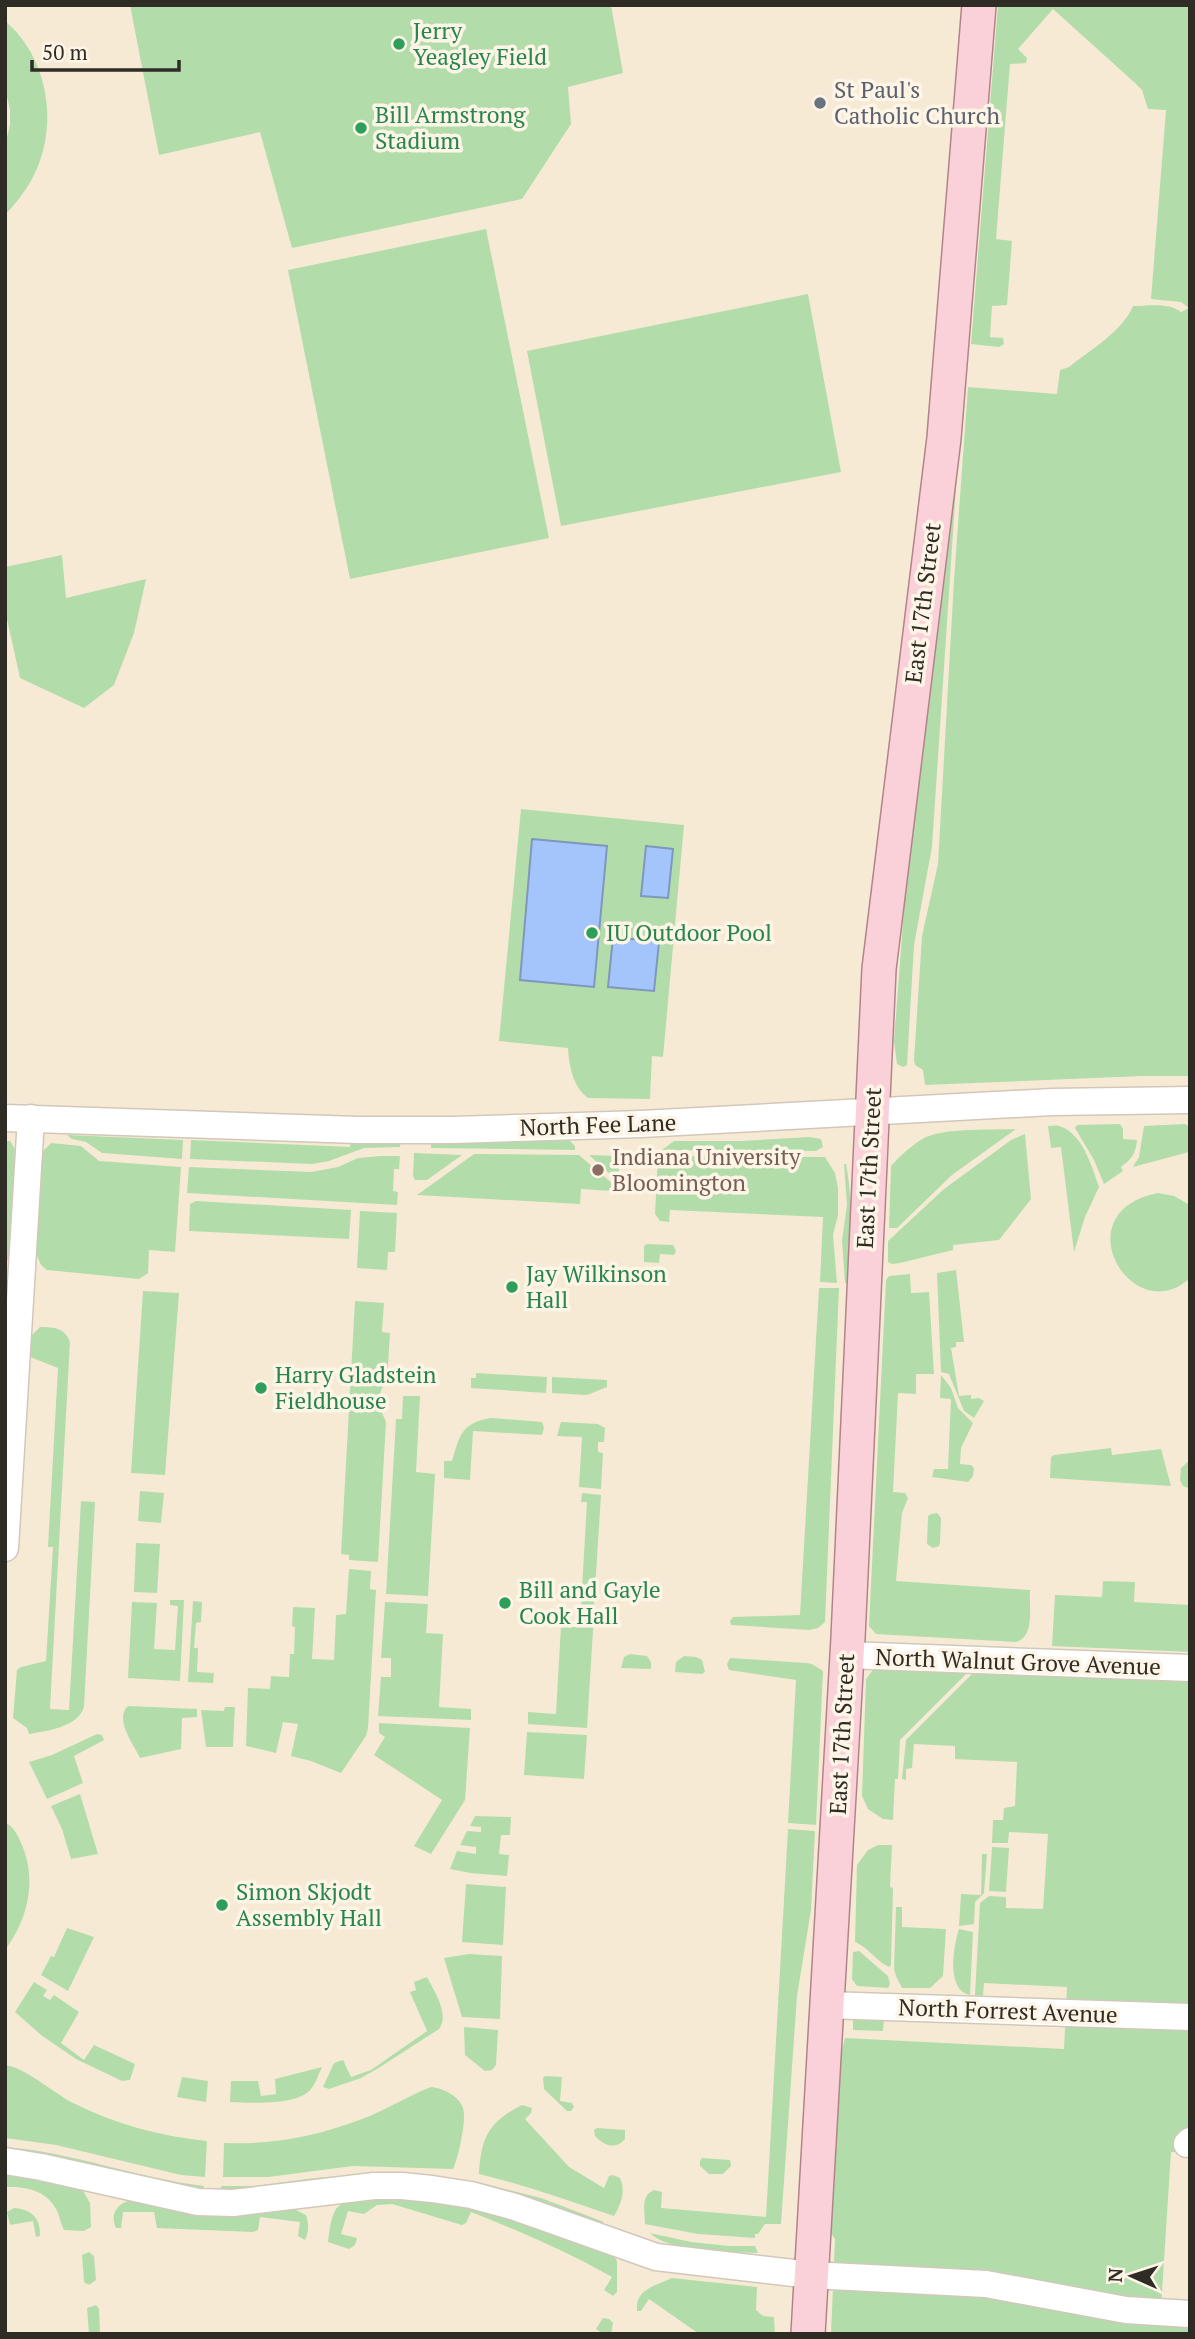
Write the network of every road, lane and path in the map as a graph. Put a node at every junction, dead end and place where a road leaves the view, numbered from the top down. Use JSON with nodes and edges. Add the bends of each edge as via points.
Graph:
{"nodes":[{"id":1,"x":979,"y":5,"type":"edge"},
{"id":2,"x":1190,"y":1100,"type":"edge"},
{"id":3,"x":872,"y":1113,"type":"junction"},
{"id":4,"x":18,"y":1118,"type":"edge"},
{"id":5,"x":5,"y":1548,"type":"edge"},
{"id":6,"x":847,"y":1655,"type":"junction"},
{"id":7,"x":1190,"y":1668,"type":"edge"},
{"id":8,"x":826,"y":2005,"type":"junction"},
{"id":9,"x":1190,"y":2018,"type":"edge"},
{"id":10,"x":5,"y":2161,"type":"edge"},
{"id":11,"x":811,"y":2275,"type":"junction"},
{"id":12,"x":1190,"y":2314,"type":"edge"},
{"id":13,"x":808,"y":2334,"type":"edge"}],
"edges":[{"from":1,"to":3,"type":"main road","name":"East 17th Street","via":[[944,438],[879,969]]},
{"from":2,"to":3,"type":"street","name":"North Fee Lane","via":[[1052,1102]]},
{"from":3,"to":4,"type":"street","name":"North Fee Lane","via":[[453,1130]]},
{"from":3,"to":6,"type":"main road","name":"East 17th Street"},
{"from":4,"to":5,"type":"street"},
{"from":6,"to":7,"type":"street","name":"North Walnut Grove Avenue"},
{"from":6,"to":8,"type":"main road","name":"East 17th Street"},
{"from":8,"to":9,"type":"street","name":"North Forrest Avenue"},
{"from":8,"to":11,"type":"main road","name":"East 17th Street"},
{"from":10,"to":11,"type":"street","via":[[198,2202],[233,2203],[374,2186],[432,2189],[515,2207],[656,2257]]},
{"from":11,"to":12,"type":"street","via":[[986,2284],[1126,2310]]},
{"from":11,"to":13,"type":"main road","name":"East 17th Street"}]}
